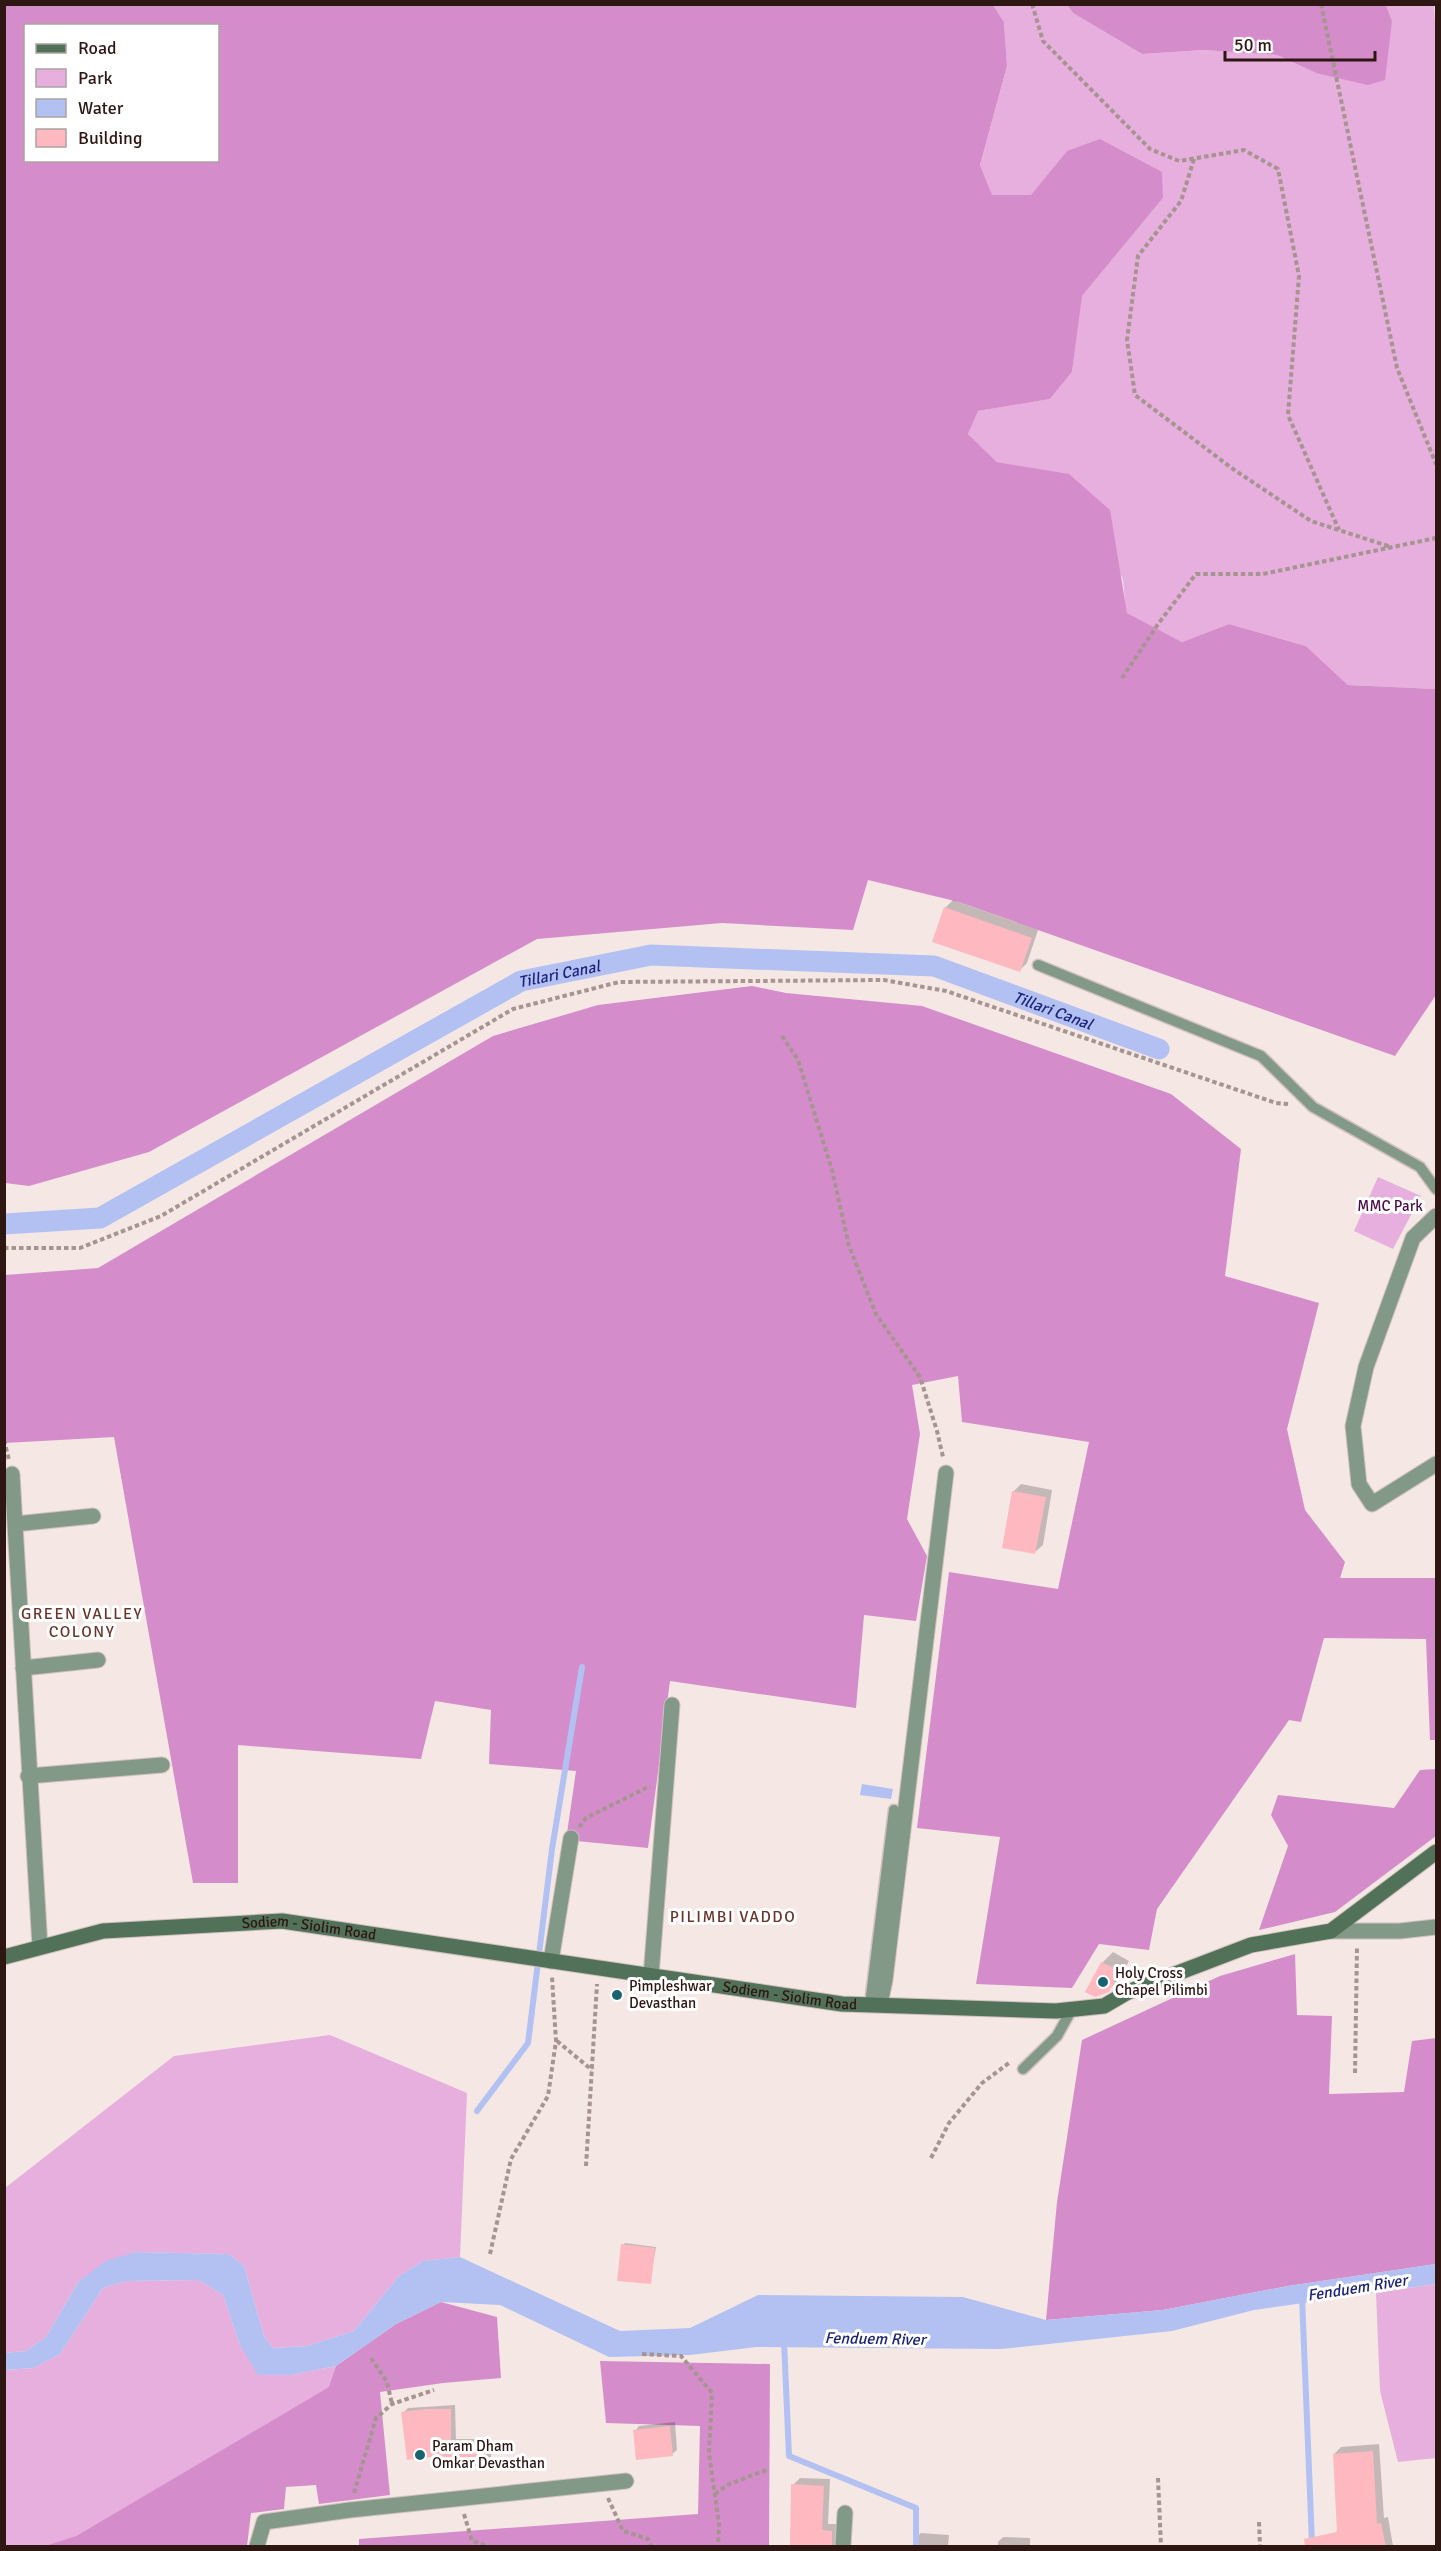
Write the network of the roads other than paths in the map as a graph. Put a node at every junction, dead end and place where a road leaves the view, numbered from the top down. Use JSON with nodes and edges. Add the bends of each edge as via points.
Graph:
{"nodes":[{"id":1,"x":1038,"y":965,"type":"dead end"},
{"id":2,"x":1437,"y":1189,"type":"edge"},
{"id":3,"x":1437,"y":1216,"type":"edge"},
{"id":4,"x":1437,"y":1464,"type":"edge"},
{"id":5,"x":946,"y":1473,"type":"road end"},
{"id":6,"x":12,"y":1474,"type":"dead end"},
{"id":7,"x":93,"y":1516,"type":"dead end"},
{"id":8,"x":15,"y":1524,"type":"junction"},
{"id":9,"x":98,"y":1660,"type":"dead end"},
{"id":10,"x":23,"y":1668,"type":"junction"},
{"id":11,"x":672,"y":1706,"type":"dead end"},
{"id":12,"x":162,"y":1765,"type":"dead end"},
{"id":13,"x":28,"y":1776,"type":"junction"},
{"id":14,"x":894,"y":1810,"type":"dead end"},
{"id":15,"x":571,"y":1838,"type":"road end"},
{"id":16,"x":1437,"y":1852,"type":"edge"},
{"id":17,"x":1437,"y":1927,"type":"edge"},
{"id":18,"x":1331,"y":1930,"type":"junction"},
{"id":19,"x":40,"y":1947,"type":"junction"},
{"id":20,"x":4,"y":1957,"type":"edge"},
{"id":21,"x":551,"y":1961,"type":"junction"},
{"id":22,"x":651,"y":1976,"type":"junction"},
{"id":23,"x":875,"y":2004,"type":"junction"},
{"id":24,"x":1072,"y":2009,"type":"junction"},
{"id":25,"x":1023,"y":2069,"type":"dead end"},
{"id":26,"x":626,"y":2481,"type":"dead end"},
{"id":27,"x":844,"y":2513,"type":"dead end"},
{"id":28,"x":257,"y":2547,"type":"edge"},
{"id":29,"x":843,"y":2547,"type":"edge"}],
"edges":[{"from":1,"to":2,"type":"lane","via":[[1261,1056],[1313,1107],[1420,1167]]},
{"from":3,"to":4,"type":"street","via":[[1413,1238],[1366,1367],[1353,1426],[1359,1484],[1372,1504]]},
{"from":5,"to":23,"type":"street","via":[[886,1968]]},
{"from":6,"to":8,"type":"street"},
{"from":7,"to":8,"type":"street"},
{"from":8,"to":10,"type":"street"},
{"from":9,"to":10,"type":"street"},
{"from":10,"to":13,"type":"street"},
{"from":11,"to":22,"type":"street"},
{"from":12,"to":13,"type":"street"},
{"from":13,"to":19,"type":"street"},
{"from":14,"to":23,"type":"lane"},
{"from":15,"to":21,"type":"street"},
{"from":16,"to":18,"type":"main road","name":"Sodiem - Siolim Road"},
{"from":17,"to":18,"type":"street"},
{"from":18,"to":24,"type":"main road","name":"Sodiem - Siolim Road","via":[[1251,1945],[1128,1992],[1104,2006]]},
{"from":19,"to":20,"type":"main road","name":"Sodiem - Siolim Road"},
{"from":19,"to":21,"type":"main road","name":"Sodiem - Siolim Road","via":[[103,1931],[282,1922]]},
{"from":21,"to":22,"type":"main road","name":"Sodiem - Siolim Road"},
{"from":22,"to":23,"type":"main road","name":"Sodiem - Siolim Road","via":[[842,2004]]},
{"from":23,"to":24,"type":"main road","name":"Sodiem - Siolim Road"},
{"from":24,"to":25,"type":"lane","via":[[1057,2036]]},
{"from":26,"to":28,"type":"street","via":[[264,2522]]},
{"from":27,"to":29,"type":"street"}]}
